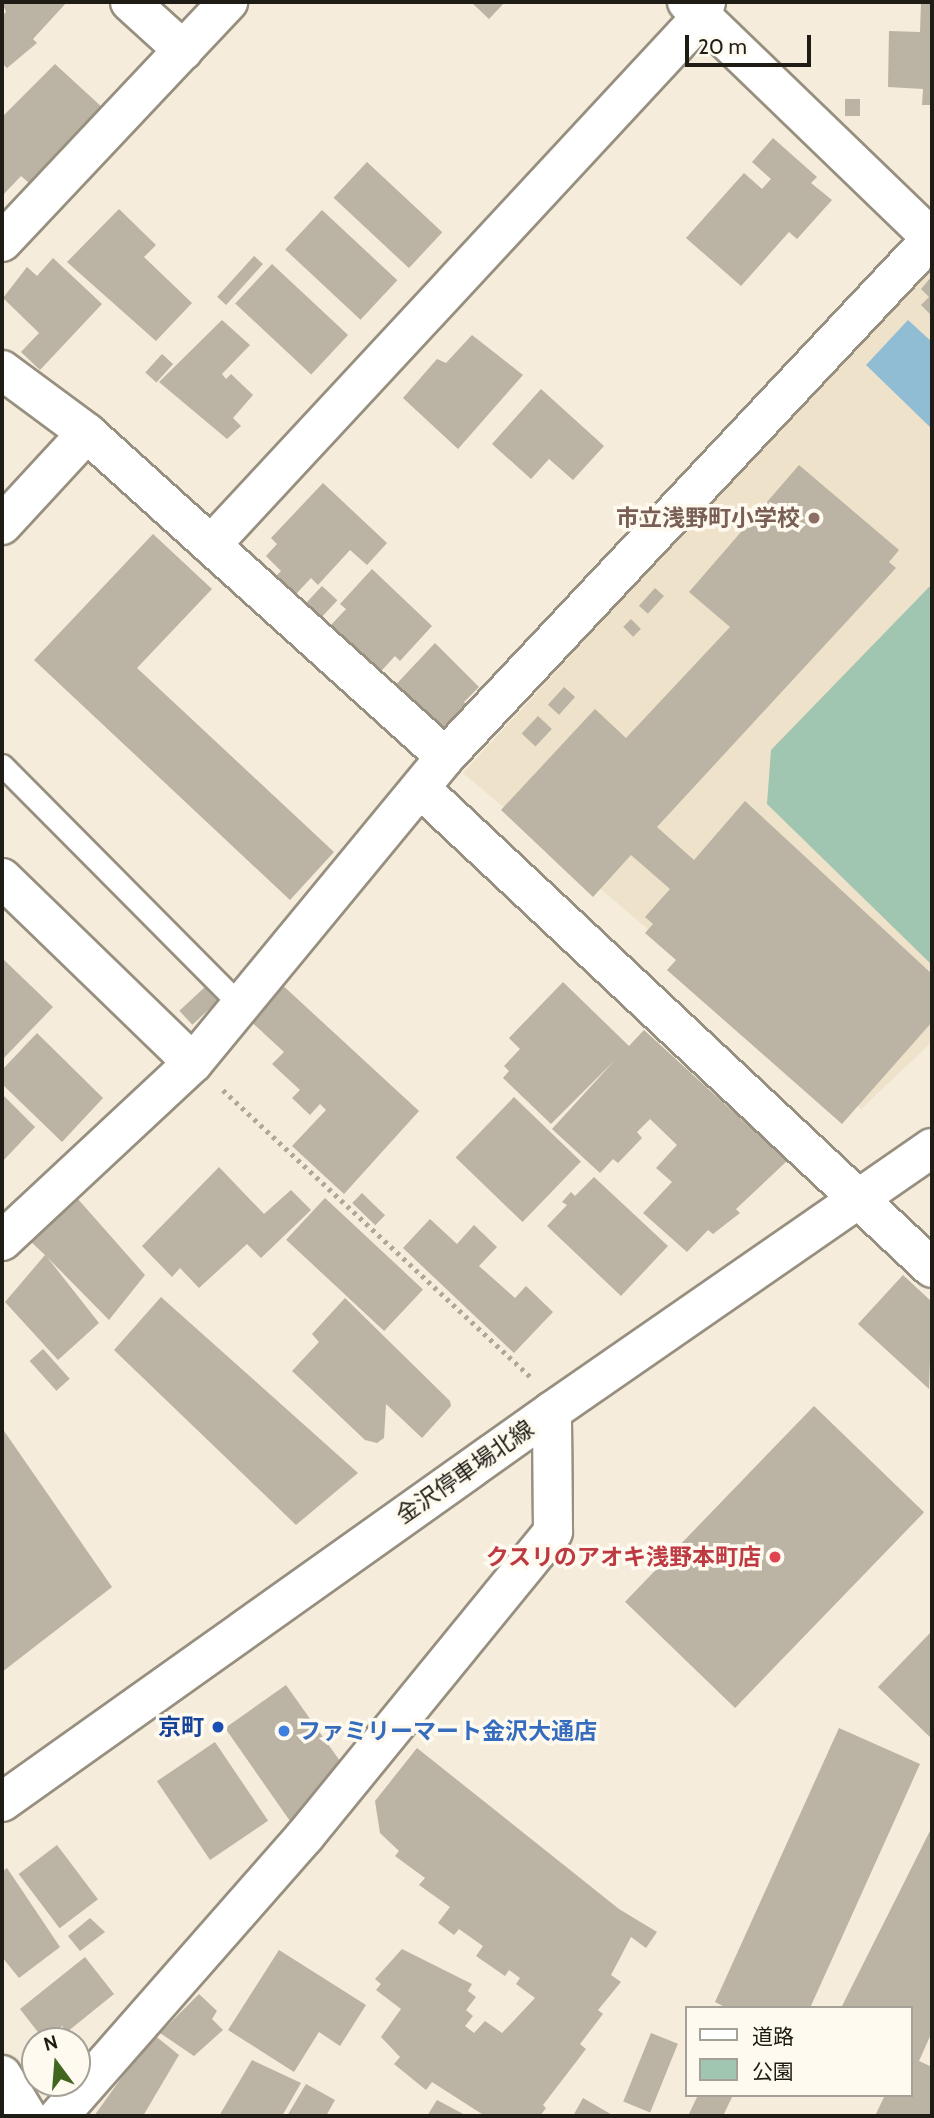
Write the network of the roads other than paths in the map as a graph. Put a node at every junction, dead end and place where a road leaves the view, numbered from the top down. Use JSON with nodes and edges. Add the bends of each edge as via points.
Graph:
{"nodes":[{"id":1,"x":130,"y":2,"type":"edge"},
{"id":2,"x":228,"y":2,"type":"edge"},
{"id":3,"x":698,"y":7,"type":"edge"},
{"id":4,"x":183,"y":50,"type":"junction"},
{"id":5,"x":932,"y":239,"type":"edge"},
{"id":6,"x":2,"y":242,"type":"edge"},
{"id":7,"x":2,"y":370,"type":"edge"},
{"id":8,"x":88,"y":433,"type":"junction"},
{"id":9,"x":2,"y":524,"type":"edge"},
{"id":10,"x":211,"y":545,"type":"junction"},
{"id":11,"x":445,"y":757,"type":"junction"},
{"id":12,"x":2,"y":765,"type":"edge"},
{"id":13,"x":421,"y":789,"type":"junction"},
{"id":14,"x":2,"y":878,"type":"edge"},
{"id":15,"x":241,"y":1006,"type":"junction"},
{"id":16,"x":193,"y":1063,"type":"junction"},
{"id":17,"x":932,"y":1148,"type":"edge"},
{"id":18,"x":858,"y":1199,"type":"junction"},
{"id":19,"x":2,"y":1241,"type":"edge"},
{"id":20,"x":932,"y":1268,"type":"edge"},
{"id":21,"x":552,"y":1411,"type":"junction"},
{"id":22,"x":2,"y":1802,"type":"edge"},
{"id":23,"x":59,"y":2116,"type":"edge"}],
"edges":[{"from":1,"to":4,"type":"street"},
{"from":2,"to":4,"type":"street"},
{"from":3,"to":5,"type":"street"},
{"from":3,"to":10,"type":"street"},
{"from":4,"to":6,"type":"street"},
{"from":5,"to":11,"type":"street"},
{"from":7,"to":8,"type":"street"},
{"from":8,"to":9,"type":"street"},
{"from":8,"to":10,"type":"street"},
{"from":10,"to":11,"type":"street"},
{"from":11,"to":13,"type":"street"},
{"from":12,"to":15,"type":"lane"},
{"from":13,"to":15,"type":"street"},
{"from":13,"to":18,"type":"street"},
{"from":14,"to":16,"type":"street"},
{"from":15,"to":16,"type":"street"},
{"from":16,"to":19,"type":"street"},
{"from":17,"to":18,"type":"street","name":"金沢停車場北線"},
{"from":18,"to":20,"type":"street"},
{"from":18,"to":21,"type":"street","name":"金沢停車場北線"},
{"from":21,"to":22,"type":"street","name":"金沢停車場北線"},
{"from":21,"to":23,"type":"street","via":[[553,1532],[304,1836]]}]}
